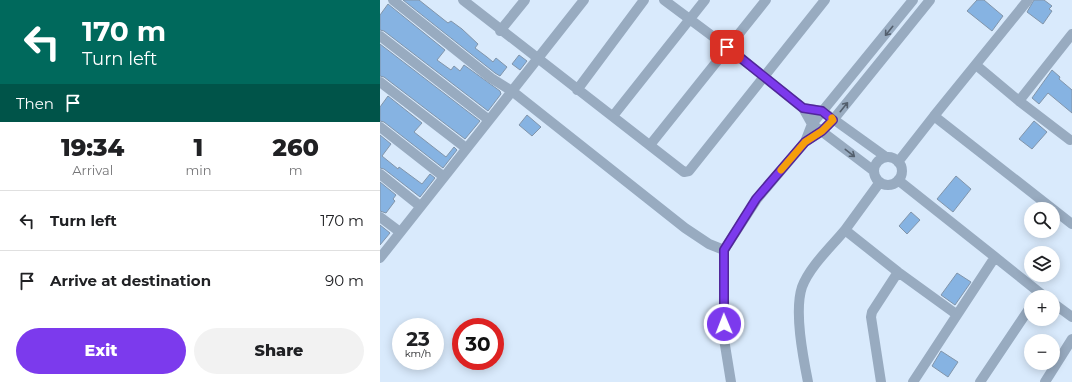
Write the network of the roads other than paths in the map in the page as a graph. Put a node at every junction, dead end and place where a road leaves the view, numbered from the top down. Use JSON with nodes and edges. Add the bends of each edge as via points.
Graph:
{"nodes":[{"id":1,"x":393,"y":0,"type":"edge"},
{"id":2,"x":526,"y":0,"type":"edge"},
{"id":3,"x":584,"y":0,"type":"edge"},
{"id":4,"x":644,"y":0,"type":"edge"},
{"id":5,"x":664,"y":0,"type":"edge"},
{"id":6,"x":705,"y":0,"type":"edge"},
{"id":7,"x":766,"y":0,"type":"edge"},
{"id":8,"x":825,"y":0,"type":"edge"},
{"id":9,"x":913,"y":0,"type":"edge"},
{"id":10,"x":930,"y":0,"type":"edge"},
{"id":11,"x":1028,"y":0,"type":"edge"},
{"id":12,"x":465,"y":1,"type":"edge"},
{"id":13,"x":689,"y":20,"type":"junction"},
{"id":14,"x":500,"y":30,"type":"junction"},
{"id":15,"x":1072,"y":34,"type":"edge"},
{"id":16,"x":380,"y":36,"type":"edge"},
{"id":17,"x":727,"y":47,"type":"junction"},
{"id":18,"x":539,"y":59,"type":"junction"},
{"id":19,"x":976,"y":65,"type":"junction"},
{"id":20,"x":765,"y":77,"type":"junction"},
{"id":21,"x":380,"y":82,"type":"edge"},
{"id":22,"x":577,"y":90,"type":"junction"},
{"id":23,"x":512,"y":91,"type":"junction"},
{"id":24,"x":1019,"y":101,"type":"junction"},
{"id":25,"x":803,"y":108,"type":"junction"},
{"id":26,"x":822,"y":111,"type":"junction"},
{"id":27,"x":613,"y":116,"type":"junction"},
{"id":28,"x":934,"y":116,"type":"junction"},
{"id":29,"x":489,"y":120,"type":"junction"},
{"id":30,"x":833,"y":120,"type":"junction"},
{"id":31,"x":812,"y":124,"type":"junction"},
{"id":32,"x":380,"y":127,"type":"edge"},
{"id":33,"x":822,"y":131,"type":"junction"},
{"id":34,"x":1071,"y":139,"type":"edge"},
{"id":35,"x":805,"y":142,"type":"junction"},
{"id":36,"x":650,"y":145,"type":"junction"},
{"id":37,"x":466,"y":148,"type":"junction"},
{"id":38,"x":886,"y":157,"type":"junction"},
{"id":39,"x":898,"y":162,"type":"junction"},
{"id":40,"x":874,"y":171,"type":"junction"},
{"id":41,"x":380,"y":174,"type":"edge"},
{"id":42,"x":444,"y":177,"type":"junction"},
{"id":43,"x":898,"y":180,"type":"junction"},
{"id":44,"x":880,"y":182,"type":"junction"},
{"id":45,"x":420,"y":206,"type":"junction"},
{"id":46,"x":380,"y":217,"type":"edge"},
{"id":47,"x":1072,"y":224,"type":"edge"},
{"id":48,"x":845,"y":230,"type":"junction"},
{"id":49,"x":400,"y":232,"type":"junction"},
{"id":50,"x":724,"y":250,"type":"junction"},
{"id":51,"x":995,"y":257,"type":"junction"},
{"id":52,"x":380,"y":258,"type":"edge"},
{"id":53,"x":898,"y":272,"type":"junction"},
{"id":54,"x":1034,"y":290,"type":"edge"},
{"id":55,"x":1060,"y":308,"type":"edge"},
{"id":56,"x":956,"y":314,"type":"junction"},
{"id":57,"x":1024,"y":316,"type":"edge"},
{"id":58,"x":1072,"y":317,"type":"edge"},
{"id":59,"x":1072,"y":339,"type":"edge"},
{"id":60,"x":731,"y":382,"type":"edge"},
{"id":61,"x":808,"y":382,"type":"edge"},
{"id":62,"x":881,"y":382,"type":"edge"},
{"id":63,"x":913,"y":382,"type":"edge"},
{"id":64,"x":980,"y":382,"type":"edge"},
{"id":65,"x":1045,"y":382,"type":"edge"}],
"edges":[{"from":1,"to":23,"type":"street","via":[[491,78]]},
{"from":2,"to":14,"type":"street"},
{"from":3,"to":18,"type":"street"},
{"from":4,"to":22,"type":"street"},
{"from":5,"to":13,"type":"street"},
{"from":6,"to":13,"type":"street"},
{"from":7,"to":17,"type":"street"},
{"from":8,"to":20,"type":"street"},
{"from":9,"to":26,"type":"street","one_way":true},
{"from":30,"to":10,"type":"street","one_way":true},
{"from":11,"to":19,"type":"street"},
{"from":12,"to":14,"type":"street"},
{"from":13,"to":17,"type":"street"},
{"from":13,"to":27,"type":"street"},
{"from":14,"to":18,"type":"street"},
{"from":15,"to":24,"type":"street"},
{"from":16,"to":29,"type":"street"},
{"from":17,"to":20,"type":"street"},
{"from":17,"to":36,"type":"street"},
{"from":18,"to":22,"type":"street"},
{"from":18,"to":23,"type":"street"},
{"from":19,"to":24,"type":"street"},
{"from":19,"to":28,"type":"street"},
{"from":20,"to":25,"type":"street"},
{"from":20,"to":36,"type":"street","via":[[689,171],[680,170]]},
{"from":21,"to":37,"type":"street"},
{"from":22,"to":27,"type":"street"},
{"from":23,"to":29,"type":"street"},
{"from":23,"to":50,"type":"street","via":[[674,220],[709,244]]},
{"from":24,"to":34,"type":"street"},
{"from":25,"to":26,"type":"street"},
{"from":25,"to":31,"type":"street"},
{"from":26,"to":30,"type":"street"},
{"from":26,"to":31,"type":"street"},
{"from":27,"to":36,"type":"street"},
{"from":28,"to":39,"type":"street"},
{"from":28,"to":47,"type":"street"},
{"from":29,"to":37,"type":"street"},
{"from":30,"to":33,"type":"street"},
{"from":30,"to":38,"type":"street"},
{"from":31,"to":33,"type":"street"},
{"from":31,"to":35,"type":"street"},
{"from":32,"to":42,"type":"street"},
{"from":33,"to":35,"type":"street"},
{"from":33,"to":40,"type":"street","one_way":true},
{"from":35,"to":50,"type":"street","via":[[756,199]]},
{"from":37,"to":42,"type":"street"},
{"from":38,"to":39,"type":"street"},
{"from":38,"to":40,"type":"street","via":[[875,164]]},
{"from":39,"to":43,"type":"street","via":[[902,167],[902,174]]},
{"from":40,"to":44,"type":"street"},
{"from":41,"to":45,"type":"street"},
{"from":42,"to":45,"type":"street"},
{"from":43,"to":44,"type":"street","via":[[886,185]]},
{"from":43,"to":51,"type":"street"},
{"from":44,"to":48,"type":"street"},
{"from":45,"to":49,"type":"street"},
{"from":46,"to":49,"type":"street"},
{"from":48,"to":53,"type":"street"},
{"from":48,"to":61,"type":"street","via":[[810,273],[799,300]]},
{"from":49,"to":52,"type":"street"},
{"from":50,"to":60,"type":"street","via":[[724,339]]},
{"from":51,"to":54,"type":"street"},
{"from":51,"to":56,"type":"street"},
{"from":53,"to":56,"type":"street"},
{"from":53,"to":62,"type":"street","via":[[871,317]]},
{"from":55,"to":58,"type":"street"},
{"from":56,"to":63,"type":"street"},
{"from":57,"to":64,"type":"street"},
{"from":59,"to":65,"type":"street"}]}
